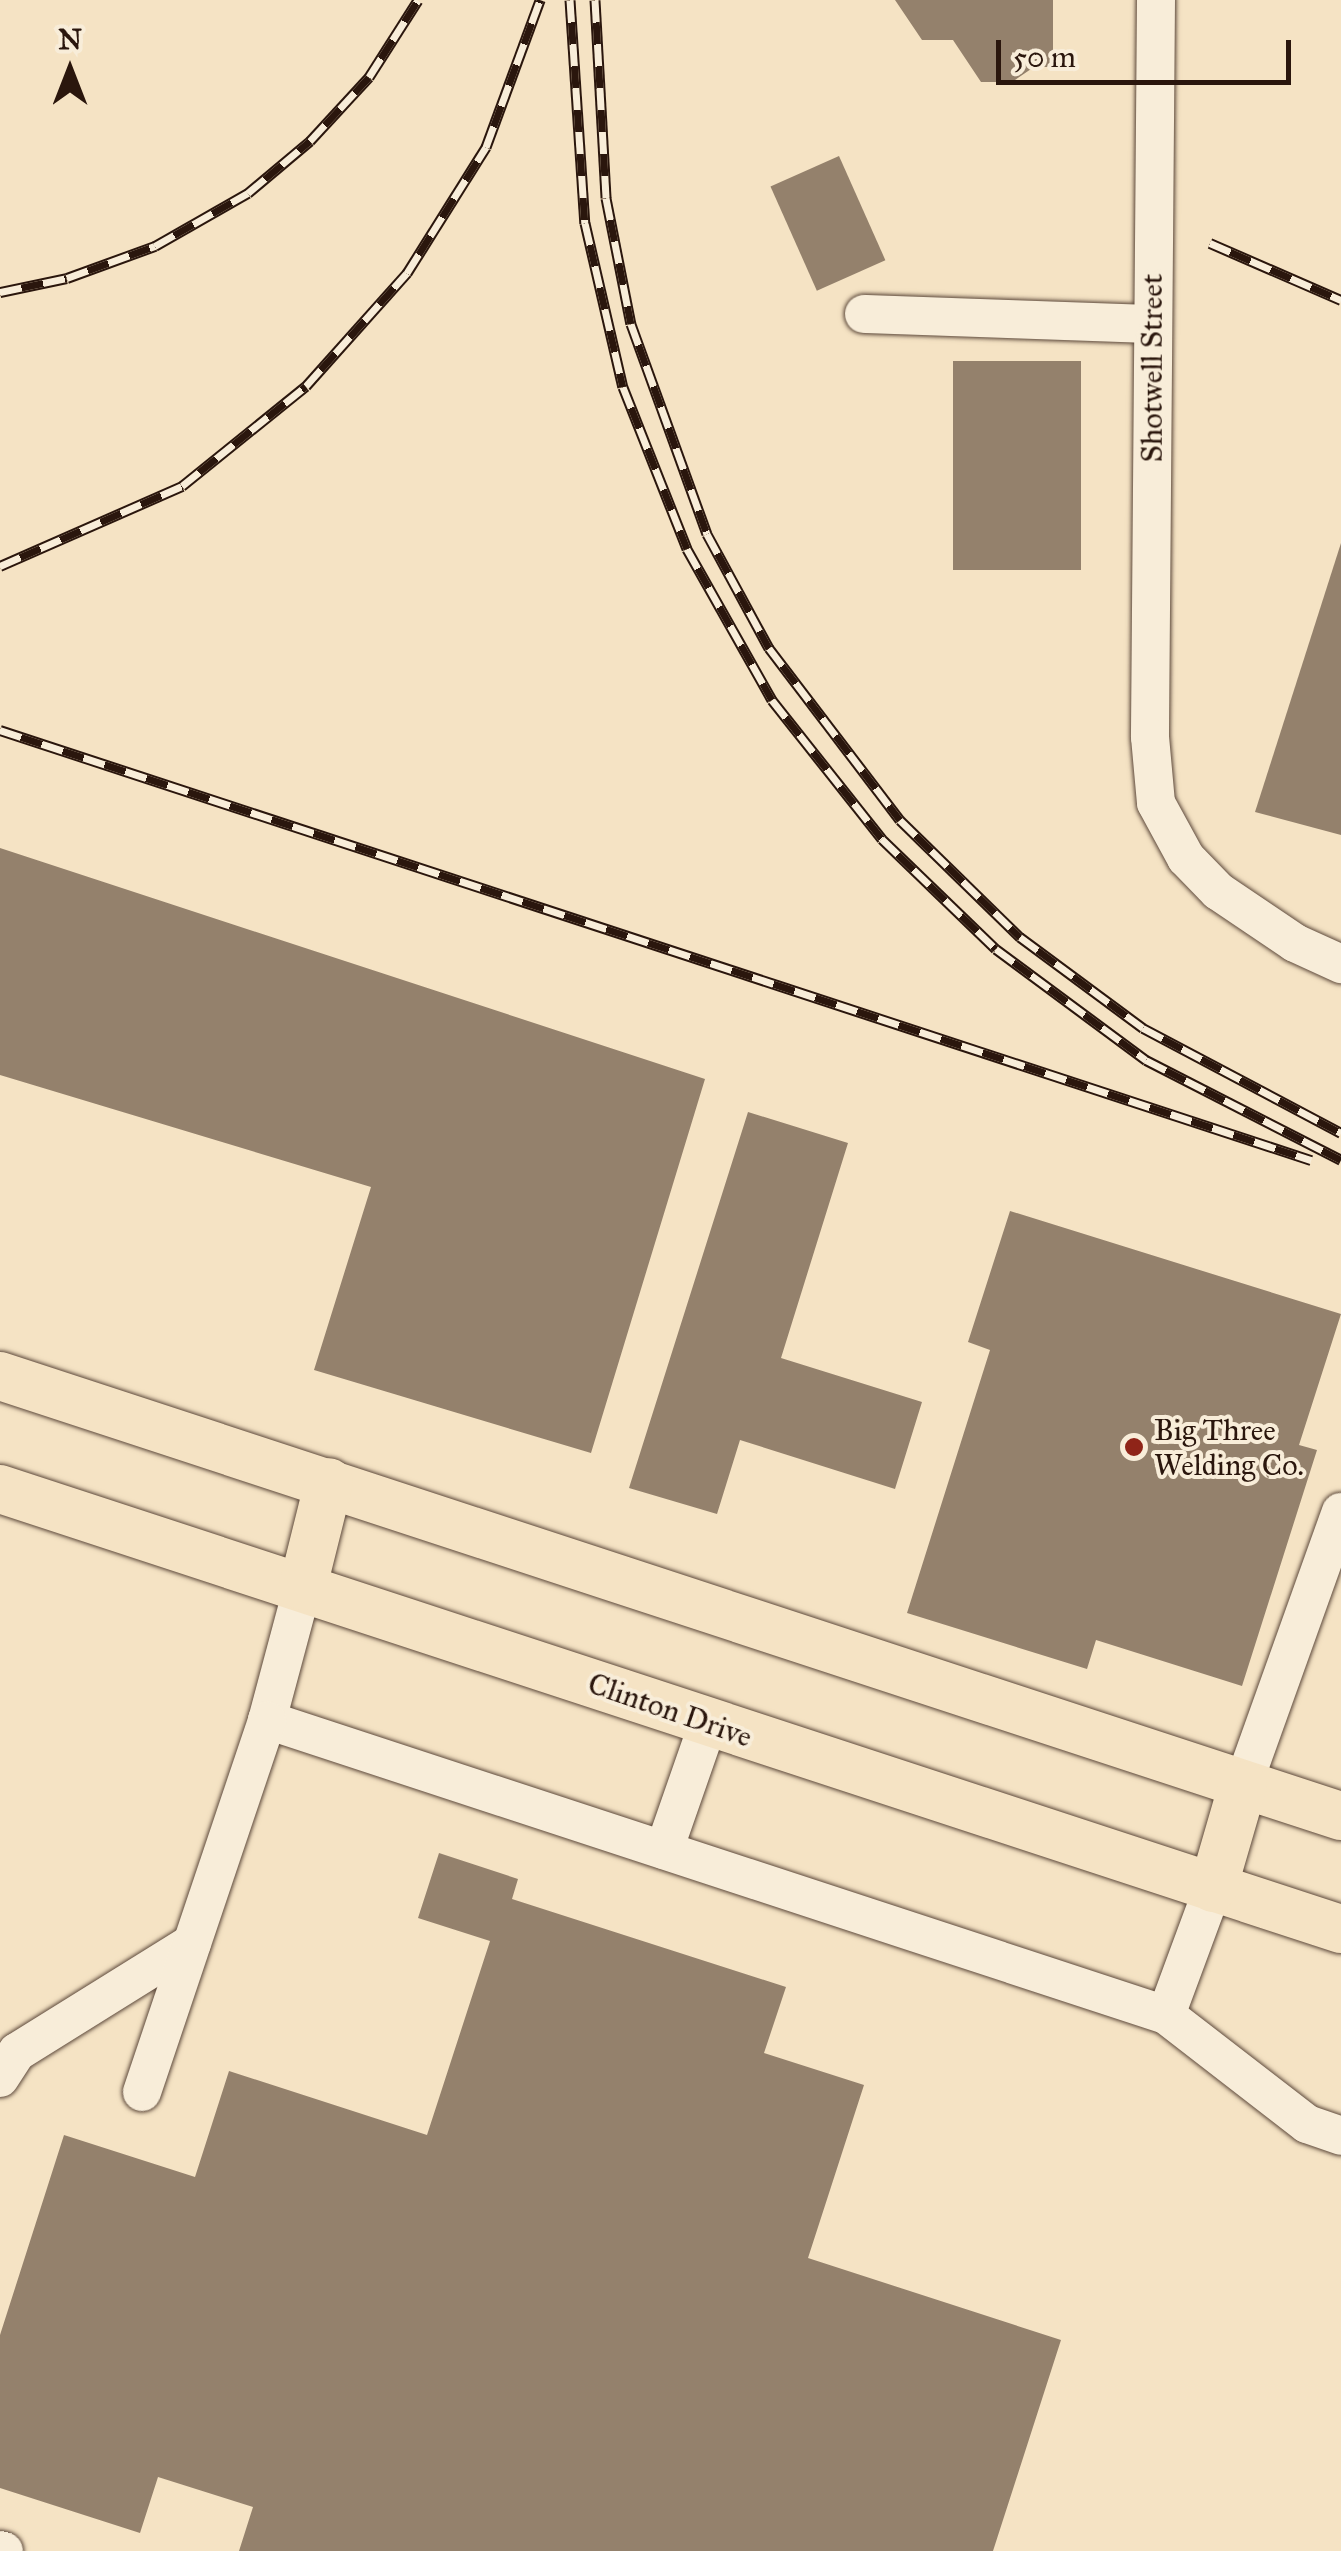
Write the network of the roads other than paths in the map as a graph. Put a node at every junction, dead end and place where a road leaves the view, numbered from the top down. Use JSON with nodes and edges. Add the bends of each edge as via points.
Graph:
{"nodes":[{"id":1,"x":1156,"y":0,"type":"edge"},
{"id":2,"x":864,"y":314,"type":"dead end"},
{"id":3,"x":1152,"y":324,"type":"junction"},
{"id":4,"x":1341,"y":964,"type":"edge"},
{"id":5,"x":0,"y":1376,"type":"edge"},
{"id":6,"x":329,"y":1482,"type":"junction"},
{"id":7,"x":0,"y":1489,"type":"edge"},
{"id":8,"x":1341,"y":1512,"type":"edge"},
{"id":9,"x":303,"y":1586,"type":"junction"},
{"id":10,"x":267,"y":1720,"type":"junction"},
{"id":11,"x":708,"y":1724,"type":"junction"},
{"id":12,"x":1244,"y":1785,"type":"junction"},
{"id":13,"x":1341,"y":1816,"type":"edge"},
{"id":14,"x":664,"y":1850,"type":"junction"},
{"id":15,"x":1213,"y":1888,"type":"junction"},
{"id":16,"x":1341,"y":1930,"type":"edge"},
{"id":17,"x":192,"y":1943,"type":"junction"},
{"id":18,"x":1166,"y":2015,"type":"junction"},
{"id":19,"x":0,"y":2078,"type":"edge"},
{"id":20,"x":142,"y":2092,"type":"dead end"},
{"id":21,"x":1341,"y":2136,"type":"edge"}],
"edges":[{"from":1,"to":3,"type":"street","name":"Shotwell Street"},
{"from":2,"to":3,"type":"street"},
{"from":3,"to":4,"type":"street","name":"Shotwell Street","via":[[1150,737],[1156,802],[1186,858],[1255,919]]},
{"from":5,"to":6,"type":"main road"},
{"from":6,"to":9,"type":"main road"},
{"from":6,"to":12,"type":"main road"},
{"from":7,"to":9,"type":"main road","name":"Clinton Drive"},
{"from":8,"to":12,"type":"street"},
{"from":9,"to":10,"type":"street"},
{"from":9,"to":11,"type":"main road","name":"Clinton Drive"},
{"from":10,"to":14,"type":"street"},
{"from":10,"to":17,"type":"street"},
{"from":11,"to":14,"type":"street"},
{"from":11,"to":15,"type":"main road","name":"Clinton Drive"},
{"from":12,"to":13,"type":"main road"},
{"from":12,"to":15,"type":"main road"},
{"from":14,"to":18,"type":"street"},
{"from":15,"to":16,"type":"main road","name":"Clinton Drive"},
{"from":15,"to":18,"type":"street"},
{"from":17,"to":19,"type":"street","via":[[17,2052]]},
{"from":17,"to":20,"type":"street"},
{"from":18,"to":21,"type":"street","via":[[1308,2124]]}]}
